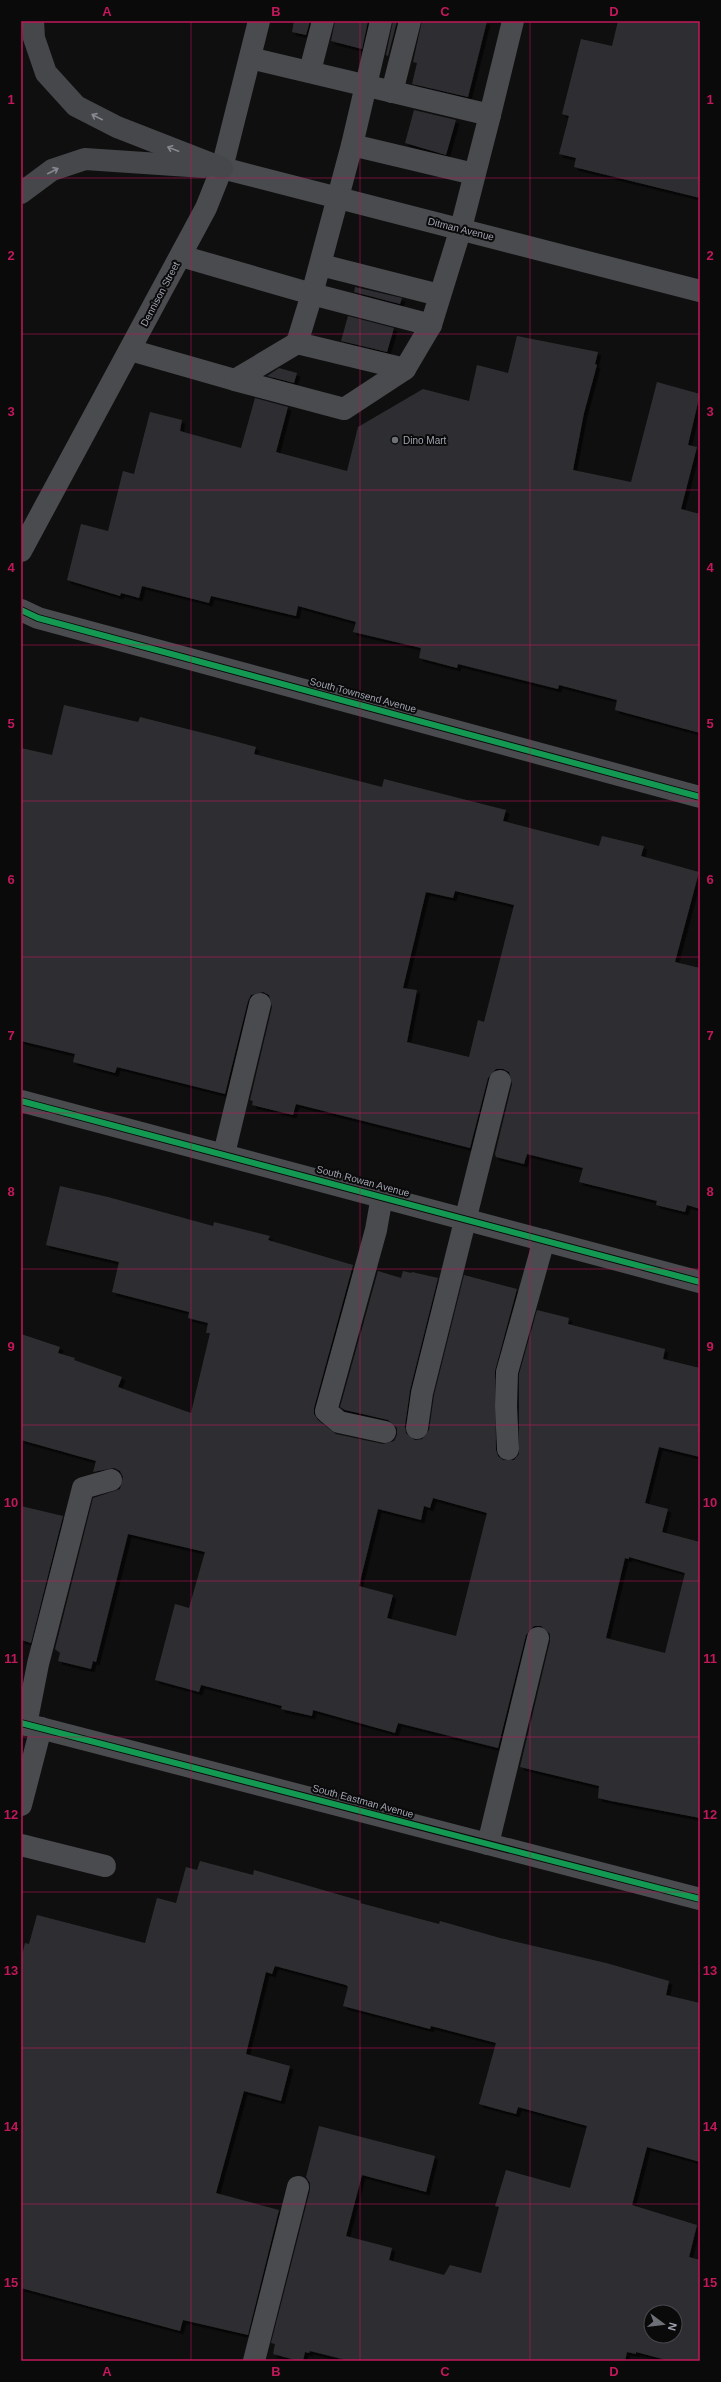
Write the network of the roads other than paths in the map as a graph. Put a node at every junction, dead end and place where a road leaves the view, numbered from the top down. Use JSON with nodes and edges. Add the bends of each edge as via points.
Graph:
{"nodes":[{"id":1,"x":33,"y":21,"type":"edge"},
{"id":2,"x":259,"y":21,"type":"edge"},
{"id":3,"x":323,"y":21,"type":"edge"},
{"id":4,"x":381,"y":21,"type":"edge"},
{"id":5,"x":410,"y":21,"type":"edge"},
{"id":6,"x":513,"y":21,"type":"edge"},
{"id":7,"x":250,"y":58,"type":"junction"},
{"id":8,"x":310,"y":72,"type":"junction"},
{"id":9,"x":365,"y":85,"type":"junction"},
{"id":10,"x":392,"y":92,"type":"junction"},
{"id":11,"x":490,"y":115,"type":"junction"},
{"id":12,"x":352,"y":145,"type":"junction"},
{"id":13,"x":222,"y":168,"type":"junction"},
{"id":14,"x":474,"y":174,"type":"junction"},
{"id":15,"x":21,"y":193,"type":"edge"},
{"id":16,"x":339,"y":198,"type":"junction"},
{"id":17,"x":461,"y":228,"type":"junction"},
{"id":18,"x":181,"y":256,"type":"junction"},
{"id":19,"x":321,"y":265,"type":"junction"},
{"id":20,"x":700,"y":291,"type":"edge"},
{"id":21,"x":312,"y":294,"type":"junction"},
{"id":22,"x":439,"y":296,"type":"junction"},
{"id":23,"x":431,"y":325,"type":"junction"},
{"id":24,"x":297,"y":343,"type":"junction"},
{"id":25,"x":130,"y":350,"type":"junction"},
{"id":26,"x":405,"y":370,"type":"junction"},
{"id":27,"x":235,"y":380,"type":"junction"},
{"id":28,"x":21,"y":551,"type":"edge"},
{"id":29,"x":21,"y":610,"type":"edge"},
{"id":30,"x":700,"y":797,"type":"edge"},
{"id":31,"x":260,"y":1004,"type":"dead end"},
{"id":32,"x":500,"y":1081,"type":"dead end"},
{"id":33,"x":21,"y":1100,"type":"edge"},
{"id":34,"x":224,"y":1154,"type":"junction"},
{"id":35,"x":382,"y":1196,"type":"junction"},
{"id":36,"x":465,"y":1219,"type":"junction"},
{"id":37,"x":544,"y":1240,"type":"junction"},
{"id":38,"x":700,"y":1282,"type":"edge"},
{"id":39,"x":417,"y":1428,"type":"dead end"},
{"id":40,"x":385,"y":1432,"type":"dead end"},
{"id":41,"x":508,"y":1449,"type":"dead end"},
{"id":42,"x":111,"y":1480,"type":"dead end"},
{"id":43,"x":538,"y":1638,"type":"dead end"},
{"id":44,"x":29,"y":1725,"type":"edge"},
{"id":45,"x":21,"y":1805,"type":"edge"},
{"id":46,"x":488,"y":1844,"type":"junction"},
{"id":47,"x":21,"y":1845,"type":"edge"},
{"id":48,"x":105,"y":1866,"type":"dead end"},
{"id":49,"x":700,"y":1899,"type":"edge"},
{"id":50,"x":298,"y":2187,"type":"dead end"},
{"id":51,"x":254,"y":2361,"type":"edge"}],
"edges":[{"from":13,"to":1,"type":"highway","one_way":true,"via":[[117,127],[76,106],[46,73],[34,38]]},
{"from":2,"to":7,"type":"street","name":"Dennison Street"},
{"from":3,"to":8,"type":"street"},
{"from":4,"to":9,"type":"street"},
{"from":5,"to":10,"type":"street"},
{"from":6,"to":11,"type":"street"},
{"from":7,"to":8,"type":"street"},
{"from":7,"to":13,"type":"street","name":"Dennison Street"},
{"from":8,"to":9,"type":"street"},
{"from":9,"to":10,"type":"street"},
{"from":9,"to":12,"type":"street"},
{"from":10,"to":11,"type":"street"},
{"from":11,"to":14,"type":"street"},
{"from":12,"to":14,"type":"street"},
{"from":12,"to":16,"type":"street"},
{"from":15,"to":13,"type":"highway","one_way":true,"via":[[52,170],[85,159]]},
{"from":13,"to":16,"type":"street","name":"Ditman Avenue"},
{"from":13,"to":18,"type":"street","name":"Dennison Street","via":[[206,208]]},
{"from":14,"to":17,"type":"street"},
{"from":16,"to":17,"type":"street","name":"Ditman Avenue"},
{"from":16,"to":19,"type":"street"},
{"from":17,"to":20,"type":"street","name":"Ditman Avenue"},
{"from":17,"to":22,"type":"street"},
{"from":18,"to":21,"type":"street"},
{"from":18,"to":25,"type":"street","name":"Dennison Street"},
{"from":19,"to":21,"type":"street"},
{"from":19,"to":22,"type":"street"},
{"from":21,"to":23,"type":"street"},
{"from":21,"to":24,"type":"street"},
{"from":22,"to":23,"type":"street"},
{"from":23,"to":26,"type":"street"},
{"from":24,"to":26,"type":"street"},
{"from":24,"to":27,"type":"street"},
{"from":25,"to":27,"type":"street"},
{"from":25,"to":28,"type":"street","name":"Dennison Street"},
{"from":26,"to":27,"type":"street","via":[[344,409]]},
{"from":29,"to":30,"type":"street","name":"South Townsend Avenue","via":[[38,618]]},
{"from":31,"to":34,"type":"street"},
{"from":32,"to":36,"type":"street"},
{"from":33,"to":34,"type":"street","name":"South Rowan Avenue"},
{"from":34,"to":35,"type":"street","name":"South Rowan Avenue"},
{"from":35,"to":36,"type":"street","name":"South Rowan Avenue"},
{"from":35,"to":40,"type":"street","via":[[376,1230],[326,1411],[339,1422]]},
{"from":36,"to":37,"type":"street","name":"South Rowan Avenue"},
{"from":36,"to":39,"type":"street","via":[[422,1393]]},
{"from":37,"to":38,"type":"street","name":"South Rowan Avenue"},
{"from":37,"to":41,"type":"street","via":[[507,1372]]},
{"from":42,"to":44,"type":"street","via":[[83,1488],[38,1664]]},
{"from":43,"to":46,"type":"street"},
{"from":44,"to":45,"type":"street"},
{"from":44,"to":46,"type":"street","name":"South Eastman Avenue"},
{"from":46,"to":49,"type":"street","name":"South Eastman Avenue"},
{"from":47,"to":48,"type":"street"},
{"from":50,"to":51,"type":"street"}]}
